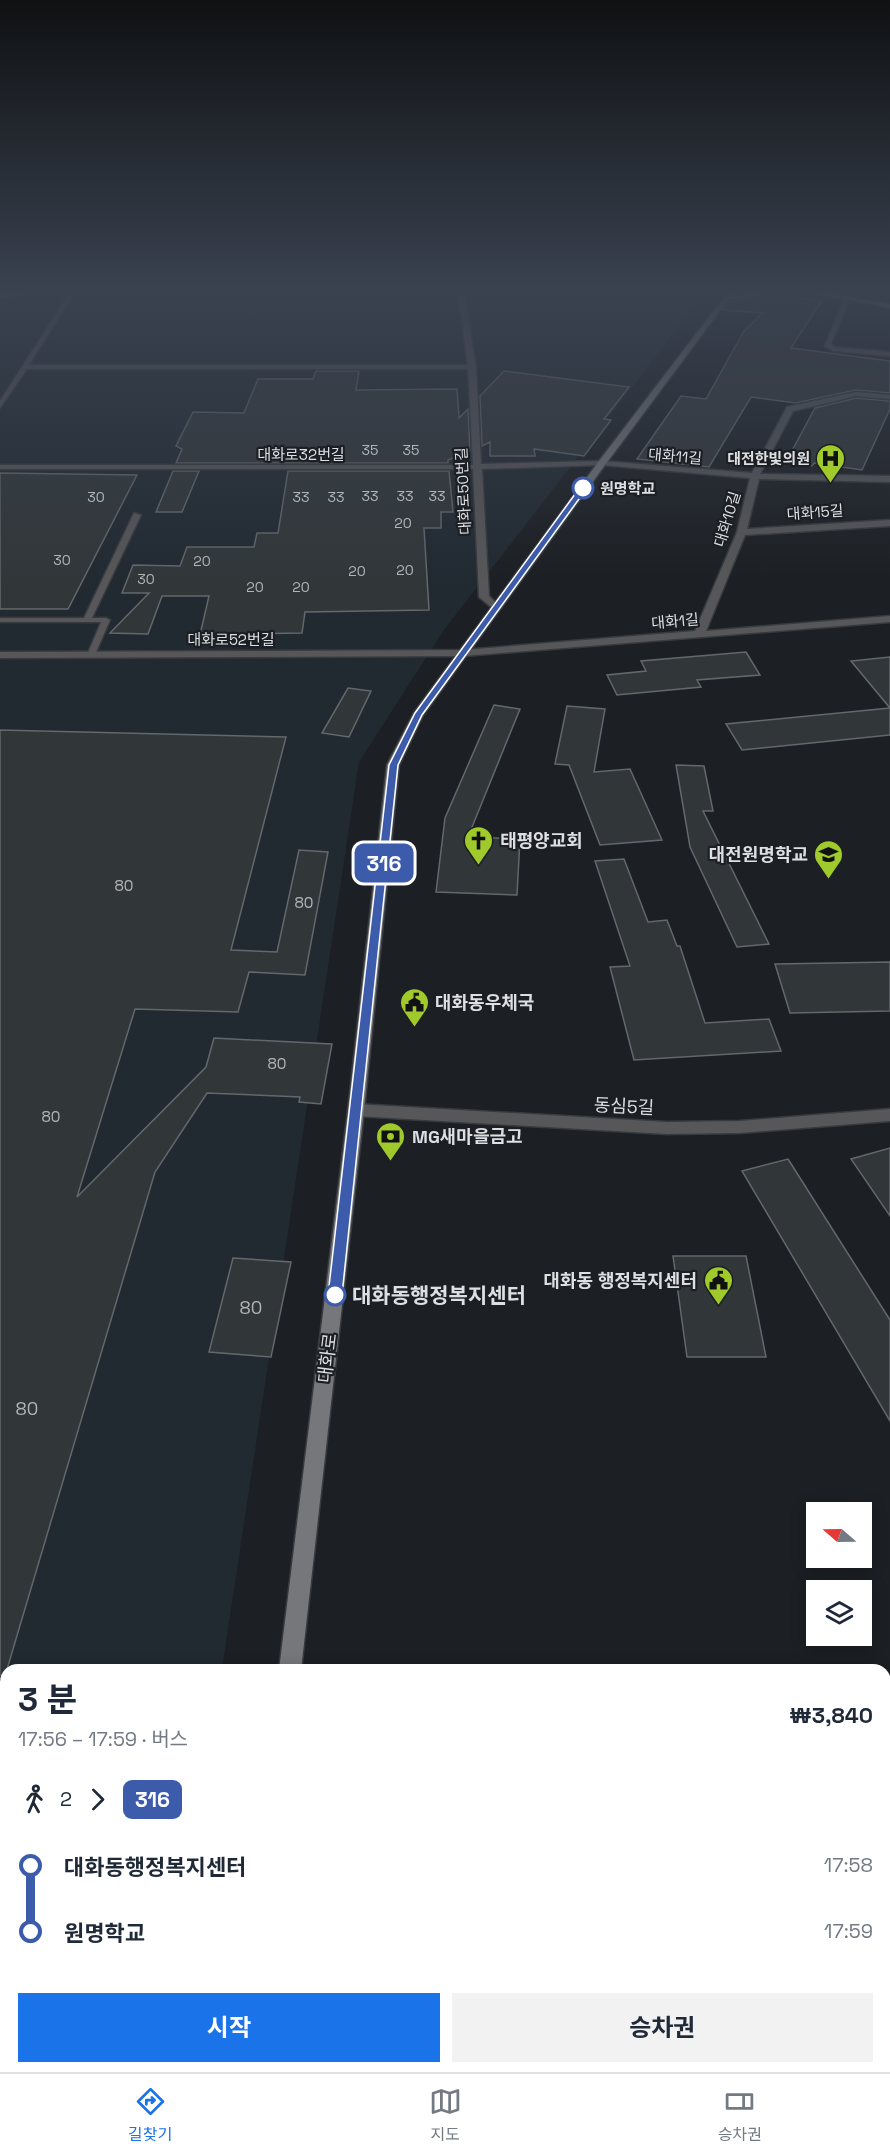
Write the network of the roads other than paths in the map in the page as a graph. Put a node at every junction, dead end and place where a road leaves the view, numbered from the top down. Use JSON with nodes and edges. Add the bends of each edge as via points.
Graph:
{"nodes":[{"id":1,"x":12,"y":389,"type":"edge"},
{"id":2,"x":473,"y":389,"type":"edge"},
{"id":3,"x":658,"y":389,"type":"edge"},
{"id":4,"x":890,"y":397,"type":"edge"},
{"id":5,"x":0,"y":406,"type":"edge"},
{"id":6,"x":602,"y":463,"type":"junction"},
{"id":7,"x":0,"y":467,"type":"edge"},
{"id":8,"x":476,"y":467,"type":"junction"},
{"id":9,"x":755,"y":476,"type":"junction"},
{"id":10,"x":890,"y":479,"type":"edge"},
{"id":11,"x":137,"y":515,"type":"dead end"},
{"id":12,"x":890,"y":523,"type":"edge"},
{"id":13,"x":742,"y":532,"type":"junction"},
{"id":14,"x":496,"y":608,"type":"junction"},
{"id":15,"x":890,"y":619,"type":"edge"},
{"id":16,"x":0,"y":620,"type":"edge"},
{"id":17,"x":87,"y":620,"type":"junction"},
{"id":18,"x":699,"y":634,"type":"junction"},
{"id":19,"x":463,"y":654,"type":"junction"},
{"id":20,"x":0,"y":655,"type":"edge"},
{"id":21,"x":91,"y":655,"type":"junction"},
{"id":22,"x":356,"y":1110,"type":"junction"},
{"id":23,"x":890,"y":1115,"type":"edge"},
{"id":24,"x":291,"y":1664,"type":"edge"}],
"edges":[{"from":1,"to":5,"type":"lane"},
{"from":2,"to":8,"type":"street","name":"대화로50번길"},
{"from":3,"to":6,"type":"main road","name":"대화로"},
{"from":4,"to":9,"type":"street","name":"대화10길","via":[[856,394],[790,410]]},
{"from":6,"to":8,"type":"street","name":"대화로32번길"},
{"from":6,"to":9,"type":"street","name":"대화11길"},
{"from":6,"to":14,"type":"main road","name":"대화로"},
{"from":7,"to":8,"type":"street","name":"대화로32번길"},
{"from":8,"to":14,"type":"street","name":"대화로50번길","via":[[484,597]]},
{"from":9,"to":10,"type":"street","name":"대화11길"},
{"from":9,"to":13,"type":"street","name":"대화10길"},
{"from":11,"to":17,"type":"lane"},
{"from":12,"to":13,"type":"street","name":"대화15길"},
{"from":13,"to":18,"type":"street","name":"대화10길"},
{"from":14,"to":19,"type":"main road","name":"대화로"},
{"from":15,"to":18,"type":"street","name":"대화1길"},
{"from":16,"to":17,"type":"lane"},
{"from":17,"to":21,"type":"lane","via":[[106,620]]},
{"from":18,"to":19,"type":"street","name":"대화1길"},
{"from":19,"to":21,"type":"street","name":"대화로52번길"},
{"from":19,"to":22,"type":"main road","name":"대화로","via":[[418,715],[393,765]]},
{"from":20,"to":21,"type":"street","name":"대화로52번길"},
{"from":22,"to":23,"type":"street","name":"동심5길","via":[[667,1128],[740,1127]]},
{"from":22,"to":24,"type":"main road","name":"대화로"}]}
